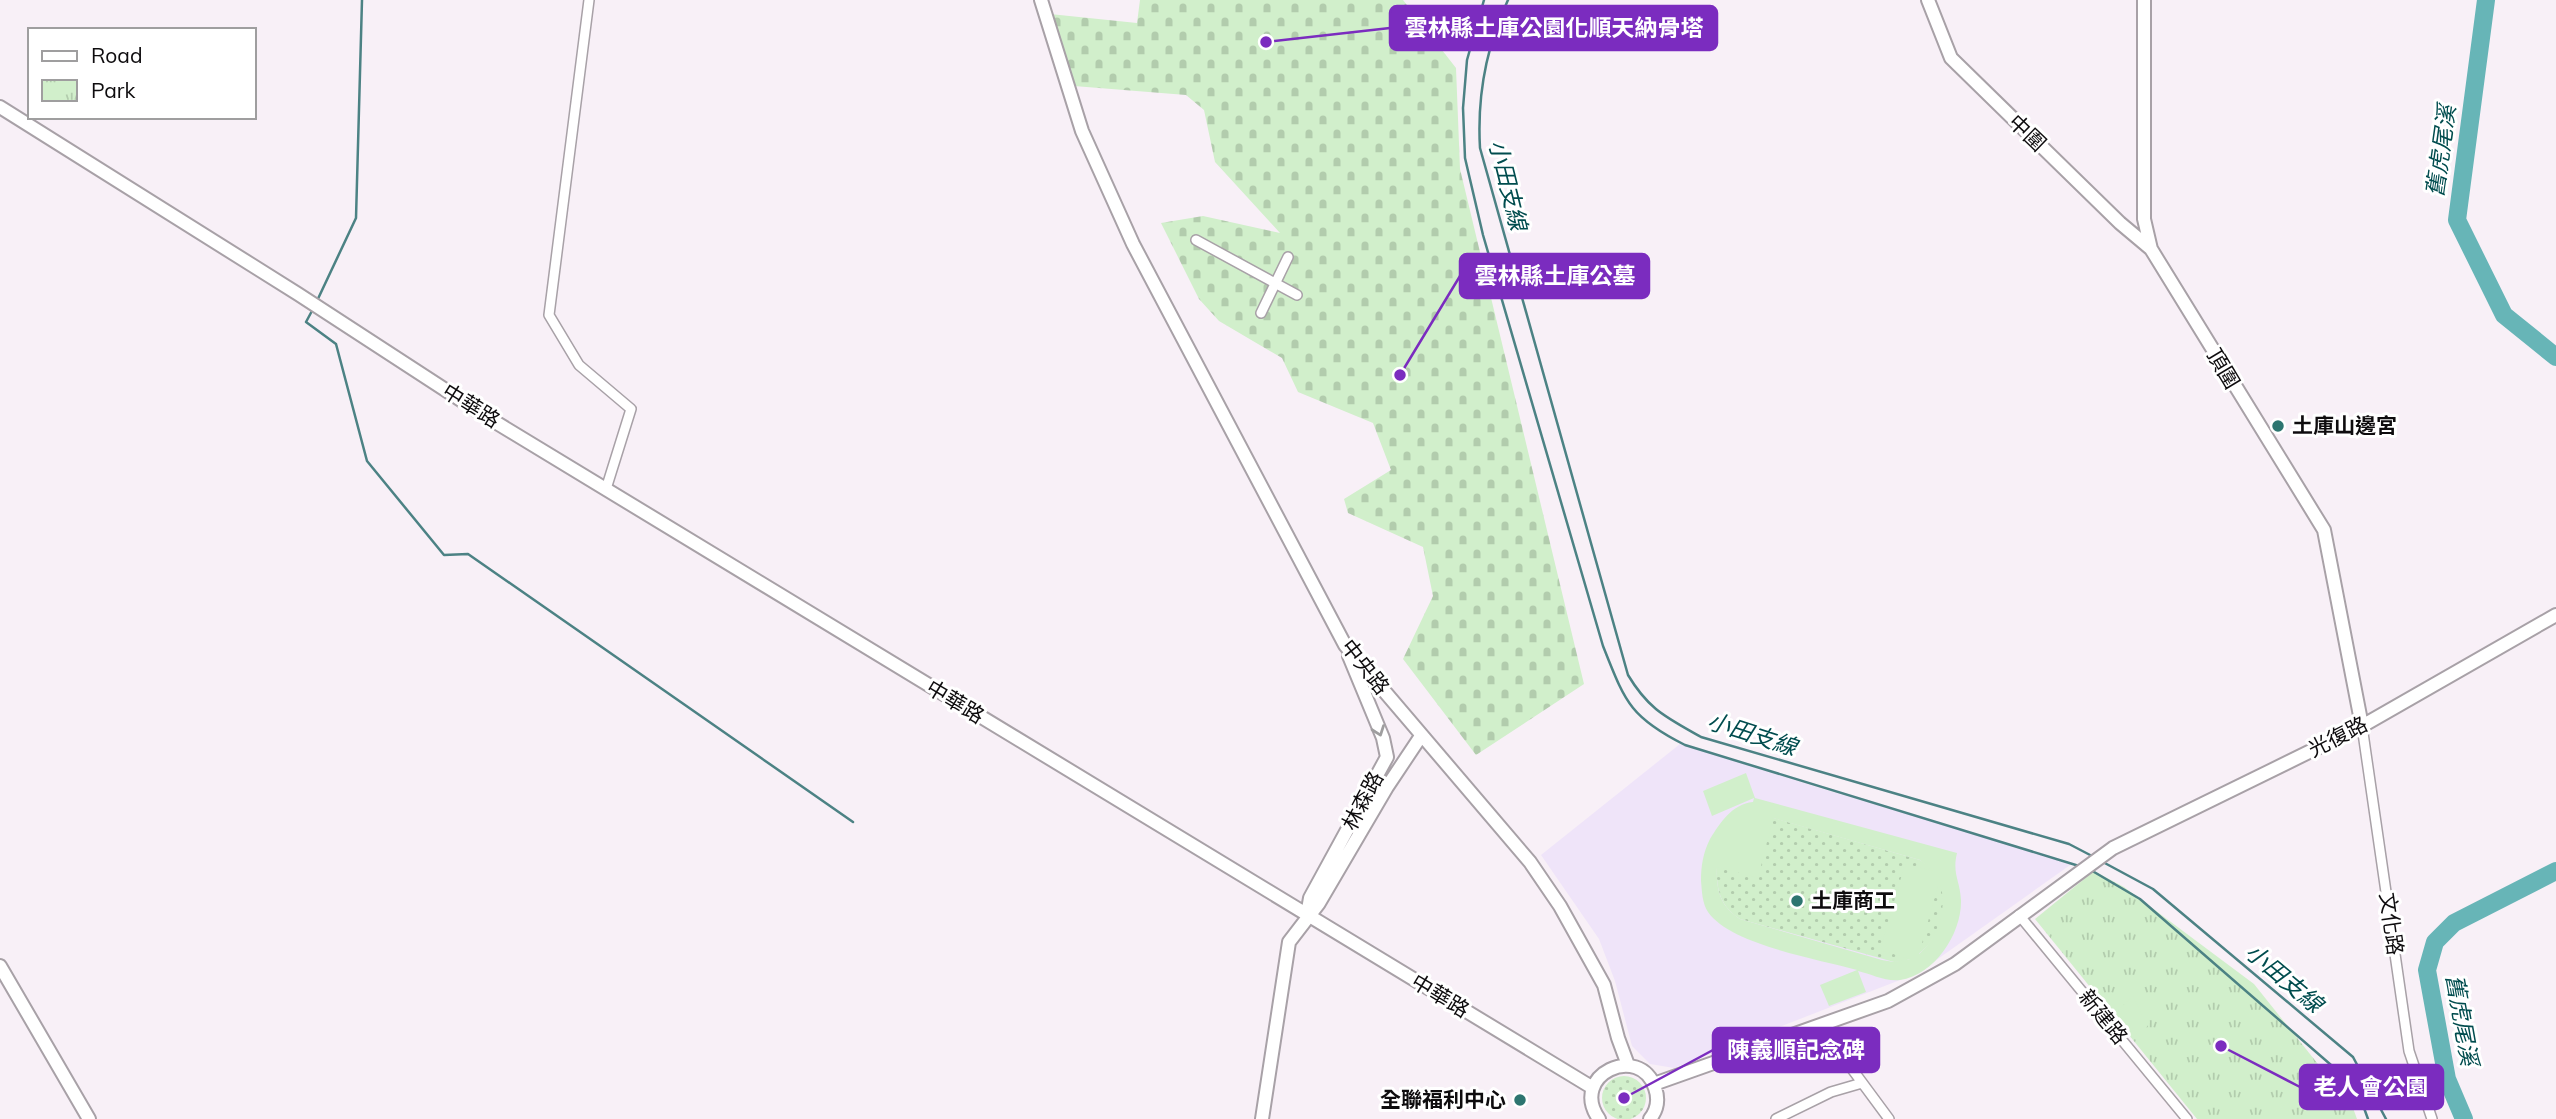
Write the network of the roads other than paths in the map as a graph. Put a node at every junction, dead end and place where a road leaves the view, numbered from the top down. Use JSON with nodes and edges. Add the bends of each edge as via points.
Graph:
{"nodes":[{"id":1,"x":589,"y":0,"type":"edge"},
{"id":2,"x":1041,"y":0,"type":"edge"},
{"id":3,"x":1928,"y":0,"type":"edge"},
{"id":4,"x":2144,"y":0,"type":"edge"},
{"id":5,"x":0,"y":107,"type":"edge"},
{"id":6,"x":1196,"y":240,"type":"dead end"},
{"id":7,"x":2151,"y":249,"type":"junction"},
{"id":8,"x":1288,"y":257,"type":"dead end"},
{"id":9,"x":1275,"y":283,"type":"junction"},
{"id":10,"x":1297,"y":295,"type":"dead end"},
{"id":11,"x":1261,"y":313,"type":"dead end"},
{"id":12,"x":606,"y":489,"type":"junction"},
{"id":13,"x":2556,"y":615,"type":"edge"},
{"id":14,"x":1345,"y":645,"type":"junction"},
{"id":15,"x":2362,"y":726,"type":"junction"},
{"id":16,"x":1421,"y":736,"type":"junction"},
{"id":17,"x":1307,"y":915,"type":"junction"},
{"id":18,"x":2019,"y":915,"type":"junction"},
{"id":19,"x":0,"y":966,"type":"edge"},
{"id":20,"x":1821,"y":1027,"type":"junction"},
{"id":21,"x":1628,"y":1066,"type":"junction"},
{"id":22,"x":1862,"y":1083,"type":"junction"},
{"id":23,"x":1654,"y":1084,"type":"junction"},
{"id":24,"x":1593,"y":1088,"type":"junction"},
{"id":25,"x":1655,"y":1118,"type":"edge"},
{"id":26,"x":89,"y":1119,"type":"edge"},
{"id":27,"x":1262,"y":1119,"type":"edge"},
{"id":28,"x":1599,"y":1119,"type":"edge"},
{"id":29,"x":1776,"y":1119,"type":"edge"},
{"id":30,"x":1889,"y":1119,"type":"edge"},
{"id":31,"x":2187,"y":1119,"type":"edge"},
{"id":32,"x":2432,"y":1119,"type":"edge"}],
"edges":[{"from":1,"to":12,"type":"street","via":[[548,304],[553,325],[579,365],[631,409]]},
{"from":2,"to":14,"type":"main road","name":"中央路","via":[[1082,131],[1133,244]]},
{"from":3,"to":7,"type":"main road","name":"中圍","via":[[1951,58]]},
{"from":4,"to":7,"type":"main road","name":"頂圍","via":[[2144,219]]},
{"from":5,"to":12,"type":"main road","name":"中華路"},
{"from":6,"to":9,"type":"street"},
{"from":7,"to":15,"type":"main road","name":"頂圍","via":[[2324,530]]},
{"from":8,"to":9,"type":"street"},
{"from":9,"to":10,"type":"street"},
{"from":9,"to":11,"type":"street"},
{"from":12,"to":17,"type":"main road","name":"中華路"},
{"from":13,"to":15,"type":"main road","name":"光復路"},
{"from":14,"to":16,"type":"main road","name":"中央路"},
{"from":14,"to":17,"type":"main road","name":"林森路","one_way":true,"via":[[1387,757],[1310,898]]},
{"from":15,"to":18,"type":"main road","name":"光復路","via":[[2113,848]]},
{"from":15,"to":32,"type":"street","name":"文化路","via":[[2409,1051]]},
{"from":16,"to":17,"type":"main road","name":"林森路","via":[[1319,903]]},
{"from":16,"to":21,"type":"main road","name":"中央路","via":[[1530,862],[1560,906],[1604,985]]},
{"from":17,"to":24,"type":"main road","name":"中華路"},
{"from":17,"to":27,"type":"main road","name":"林森路","via":[[1289,942],[1283,964]]},
{"from":18,"to":20,"type":"main road","via":[[1955,964],[1888,1001]]},
{"from":18,"to":31,"type":"street","name":"新建路"},
{"from":19,"to":26,"type":"main road"},
{"from":20,"to":22,"type":"street"},
{"from":20,"to":23,"type":"main road"},
{"from":21,"to":23,"type":"main road","via":[[1639,1069]]},
{"from":21,"to":24,"type":"main road","via":[[1606,1071]]},
{"from":22,"to":29,"type":"street","via":[[1831,1092]]},
{"from":22,"to":30,"type":"street"},
{"from":23,"to":25,"type":"main road"},
{"from":24,"to":28,"type":"main road","via":[[1592,1107]]}]}
